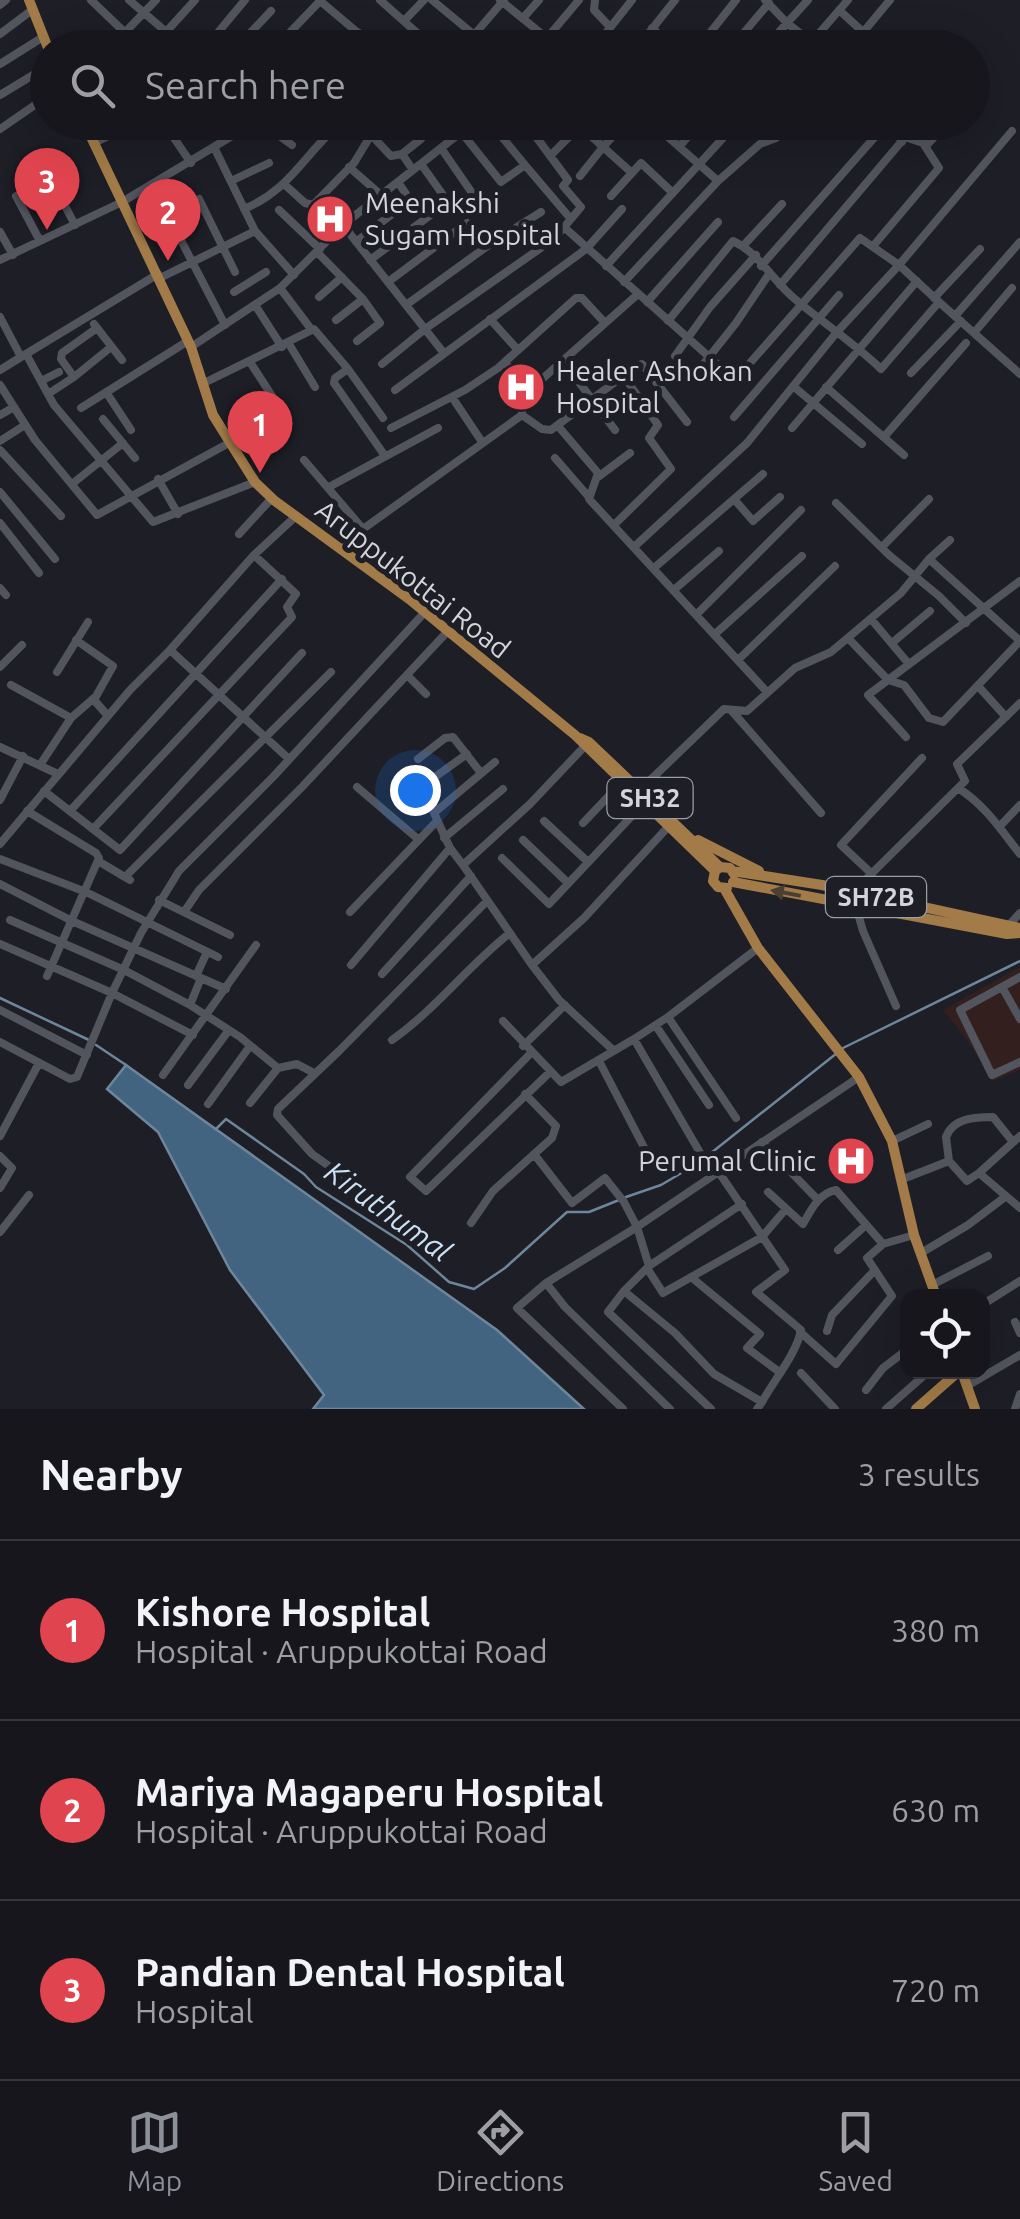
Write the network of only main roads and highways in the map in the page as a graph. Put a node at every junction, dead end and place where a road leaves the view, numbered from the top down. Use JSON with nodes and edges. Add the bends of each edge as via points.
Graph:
{"nodes":[{"id":1,"x":30,"y":5,"type":"edge"},
{"id":2,"x":40,"y":30,"type":"edge"},
{"id":3,"x":93,"y":140,"type":"edge"},
{"id":4,"x":574,"y":735,"type":"junction"},
{"id":5,"x":688,"y":835,"type":"junction"},
{"id":6,"x":725,"y":876,"type":"junction"},
{"id":7,"x":770,"y":877,"type":"junction"},
{"id":8,"x":749,"y":886,"type":"junction"},
{"id":9,"x":732,"y":903,"type":"junction"},
{"id":10,"x":1017,"y":928,"type":"edge"},
{"id":11,"x":933,"y":1289,"type":"edge"},
{"id":12,"x":952,"y":1379,"type":"edge"},
{"id":13,"x":964,"y":1379,"type":"edge"},
{"id":14,"x":916,"y":1409,"type":"edge"},
{"id":15,"x":975,"y":1409,"type":"edge"}],
"edges":[{"from":1,"to":2,"type":"main road"},
{"from":3,"to":4,"type":"main road","name":"Aruppukottai Road","number":"SH32","via":[[190,344],[213,416],[255,482]]},
{"from":4,"to":5,"type":"main road","name":"Aruppukottai Road","number":"SH32","via":[[590,742]]},
{"from":4,"to":6,"type":"main road","name":"Aruppukottai Road","number":"SH32"},
{"from":5,"to":6,"type":"main road","name":"Aruppukottai Road","number":"SH32"},
{"from":5,"to":7,"type":"main road"},
{"from":6,"to":7,"type":"main road","number":"SH72B"},
{"from":6,"to":8,"type":"main road","number":"SH72B"},
{"from":6,"to":9,"type":"main road","name":"Aruppukottai Road","number":"SH32"},
{"from":7,"to":10,"type":"main road","number":"SH72B"},
{"from":8,"to":9,"type":"main road"},
{"from":10,"to":8,"type":"main road","number":"SH72B","one_way":true,"via":[[1007,934]]},
{"from":9,"to":11,"type":"main road","name":"Aruppukottai Road","number":"SH32","via":[[758,948],[859,1076],[892,1140]]},
{"from":12,"to":14,"type":"main road"},
{"from":13,"to":15,"type":"main road"}]}
